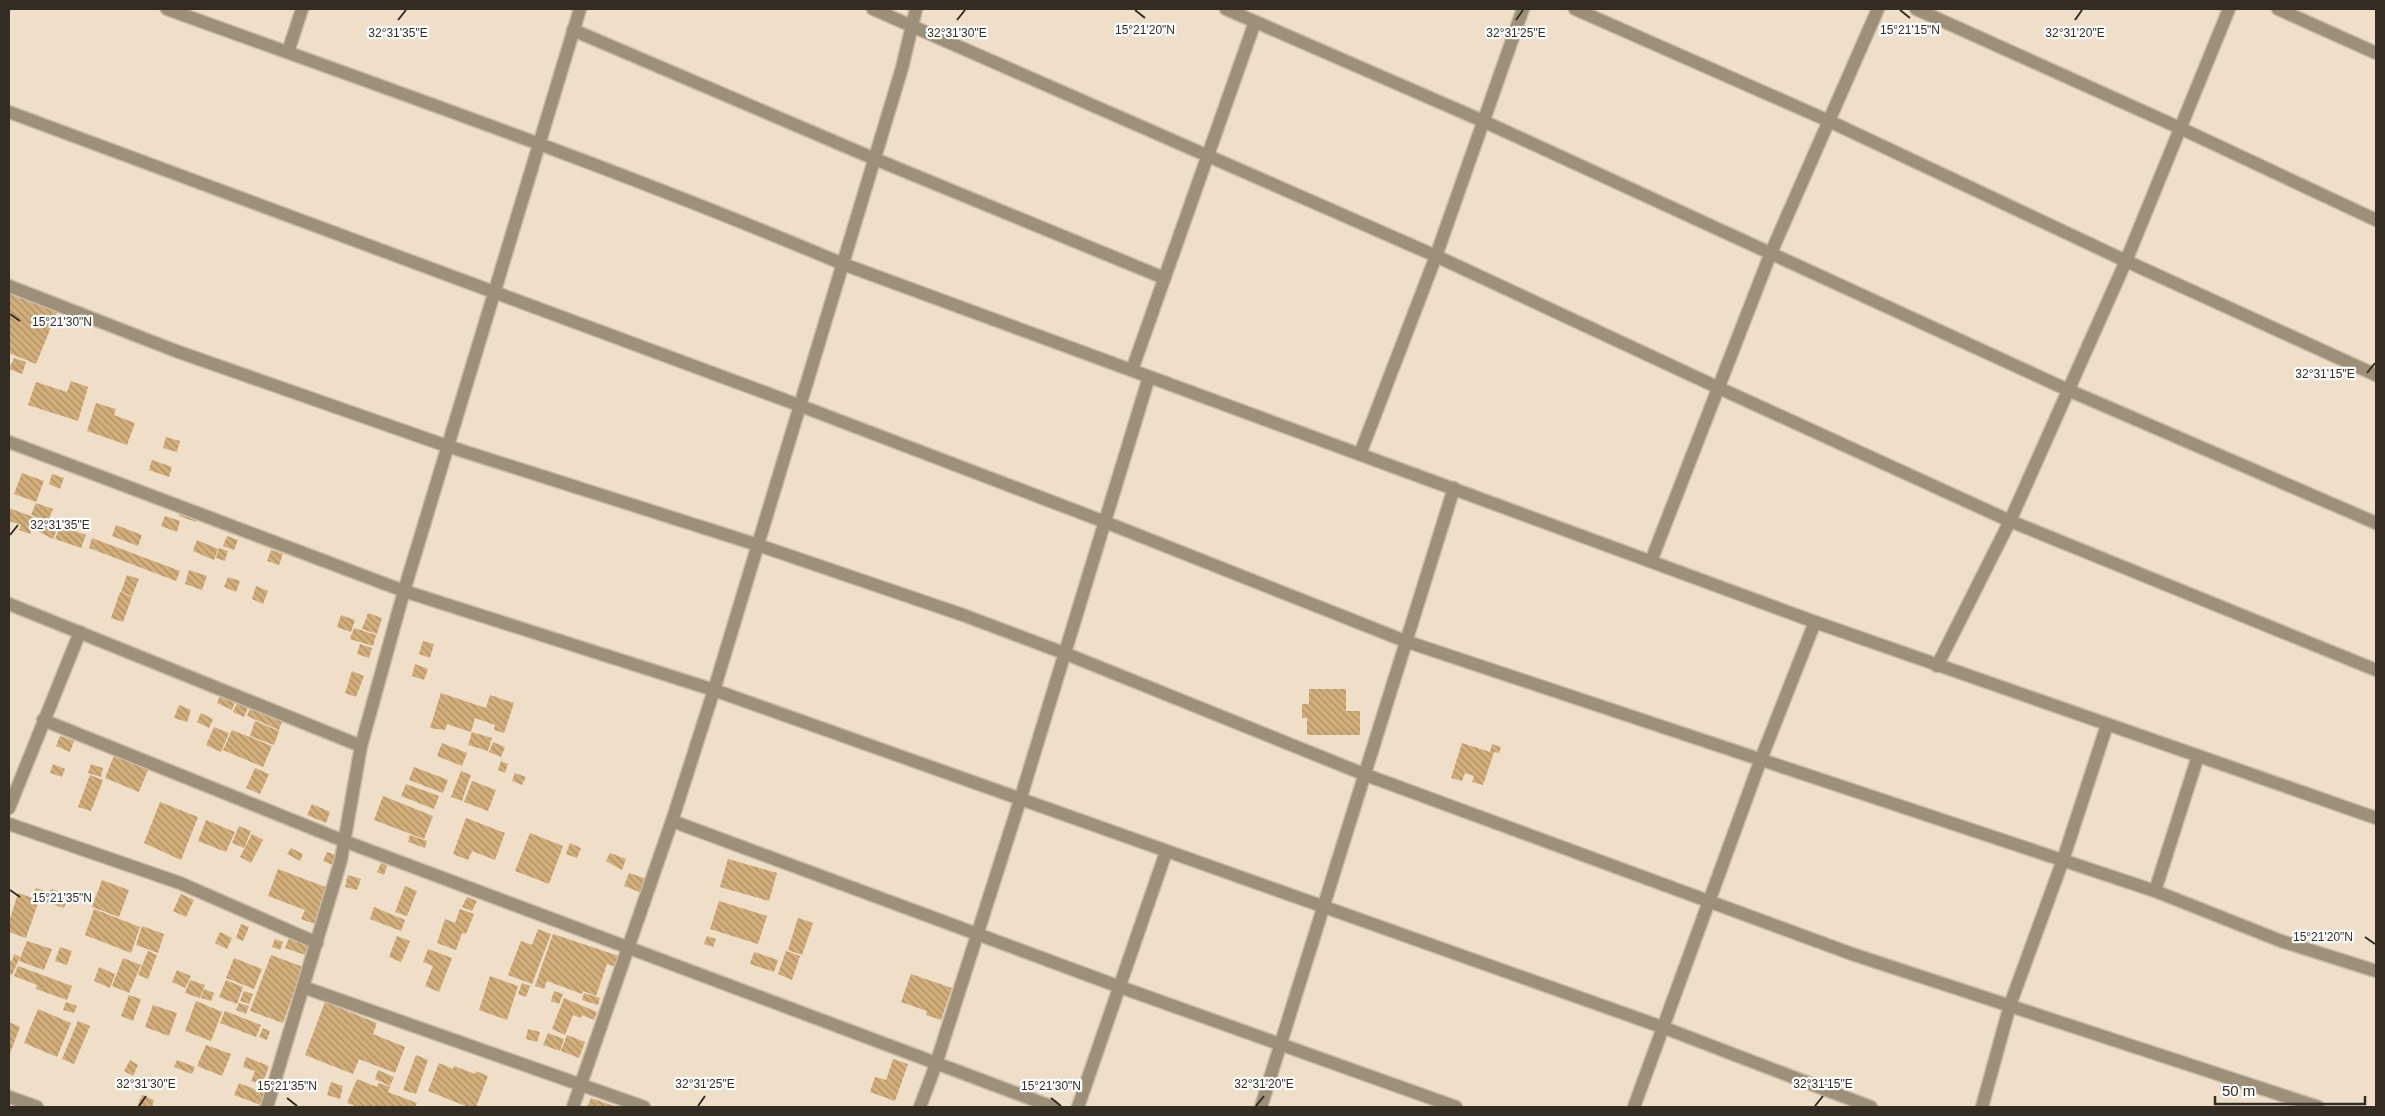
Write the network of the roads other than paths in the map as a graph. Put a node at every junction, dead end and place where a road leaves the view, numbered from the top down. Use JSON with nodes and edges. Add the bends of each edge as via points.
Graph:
{"nodes":[{"id":1,"x":168,"y":9,"type":"edge"},
{"id":2,"x":302,"y":9,"type":"edge"},
{"id":3,"x":580,"y":9,"type":"edge"},
{"id":4,"x":873,"y":9,"type":"edge"},
{"id":5,"x":916,"y":9,"type":"edge"},
{"id":6,"x":1226,"y":9,"type":"edge"},
{"id":7,"x":1523,"y":9,"type":"edge"},
{"id":8,"x":1575,"y":9,"type":"edge"},
{"id":9,"x":1878,"y":9,"type":"edge"},
{"id":10,"x":1916,"y":9,"type":"edge"},
{"id":11,"x":2229,"y":9,"type":"edge"},
{"id":12,"x":2278,"y":9,"type":"edge"},
{"id":13,"x":1250,"y":16,"type":"edge"},
{"id":14,"x":910,"y":26,"type":"junction"},
{"id":15,"x":573,"y":30,"type":"junction"},
{"id":16,"x":288,"y":52,"type":"junction"},
{"id":17,"x":2376,"y":53,"type":"edge"},
{"id":18,"x":9,"y":112,"type":"edge"},
{"id":19,"x":1829,"y":121,"type":"junction"},
{"id":20,"x":1483,"y":122,"type":"junction"},
{"id":21,"x":2180,"y":128,"type":"junction"},
{"id":22,"x":538,"y":142,"type":"junction"},
{"id":23,"x":1208,"y":155,"type":"junction"},
{"id":24,"x":875,"y":159,"type":"junction"},
{"id":25,"x":2376,"y":220,"type":"edge"},
{"id":26,"x":1770,"y":254,"type":"junction"},
{"id":27,"x":1436,"y":256,"type":"junction"},
{"id":28,"x":2126,"y":261,"type":"junction"},
{"id":29,"x":843,"y":264,"type":"junction"},
{"id":30,"x":1164,"y":278,"type":"junction"},
{"id":31,"x":9,"y":286,"type":"edge"},
{"id":32,"x":494,"y":292,"type":"junction"},
{"id":33,"x":1132,"y":370,"type":"junction"},
{"id":34,"x":2376,"y":375,"type":"edge"},
{"id":35,"x":1150,"y":376,"type":"junction"},
{"id":36,"x":1719,"y":388,"type":"junction"},
{"id":37,"x":2068,"y":390,"type":"junction"},
{"id":38,"x":800,"y":406,"type":"junction"},
{"id":39,"x":9,"y":442,"type":"edge"},
{"id":40,"x":447,"y":446,"type":"junction"},
{"id":41,"x":1360,"y":454,"type":"junction"},
{"id":42,"x":1454,"y":488,"type":"junction"},
{"id":43,"x":2010,"y":521,"type":"junction"},
{"id":44,"x":1105,"y":522,"type":"junction"},
{"id":45,"x":2376,"y":522,"type":"edge"},
{"id":46,"x":758,"y":545,"type":"junction"},
{"id":47,"x":1652,"y":561,"type":"junction"},
{"id":48,"x":404,"y":592,"type":"junction"},
{"id":49,"x":9,"y":604,"type":"edge"},
{"id":50,"x":1815,"y":622,"type":"junction"},
{"id":51,"x":80,"y":632,"type":"junction"},
{"id":52,"x":1405,"y":641,"type":"junction"},
{"id":53,"x":1064,"y":653,"type":"junction"},
{"id":54,"x":1937,"y":666,"type":"junction"},
{"id":55,"x":2376,"y":670,"type":"edge"},
{"id":56,"x":714,"y":690,"type":"junction"},
{"id":57,"x":44,"y":720,"type":"junction"},
{"id":58,"x":2107,"y":725,"type":"junction"},
{"id":59,"x":361,"y":746,"type":"junction"},
{"id":60,"x":2198,"y":756,"type":"junction"},
{"id":61,"x":1762,"y":758,"type":"junction"},
{"id":62,"x":1366,"y":775,"type":"junction"},
{"id":63,"x":1021,"y":798,"type":"junction"},
{"id":64,"x":9,"y":808,"type":"edge"},
{"id":65,"x":2376,"y":818,"type":"edge"},
{"id":66,"x":672,"y":820,"type":"junction"},
{"id":67,"x":9,"y":824,"type":"edge"},
{"id":68,"x":344,"y":841,"type":"junction"},
{"id":69,"x":1166,"y":852,"type":"junction"},
{"id":70,"x":2063,"y":860,"type":"junction"},
{"id":71,"x":2155,"y":891,"type":"junction"},
{"id":72,"x":1710,"y":901,"type":"junction"},
{"id":73,"x":1323,"y":908,"type":"junction"},
{"id":74,"x":976,"y":934,"type":"junction"},
{"id":75,"x":317,"y":943,"type":"junction"},
{"id":76,"x":628,"y":949,"type":"junction"},
{"id":77,"x":2376,"y":972,"type":"edge"},
{"id":78,"x":304,"y":987,"type":"junction"},
{"id":79,"x":1120,"y":987,"type":"junction"},
{"id":80,"x":2010,"y":1006,"type":"junction"},
{"id":81,"x":1662,"y":1027,"type":"junction"},
{"id":82,"x":1282,"y":1046,"type":"junction"},
{"id":83,"x":936,"y":1064,"type":"junction"},
{"id":84,"x":582,"y":1085,"type":"junction"},
{"id":85,"x":9,"y":1097,"type":"edge"},
{"id":86,"x":1047,"y":1106,"type":"edge"},
{"id":87,"x":37,"y":1107,"type":"edge"},
{"id":88,"x":267,"y":1107,"type":"edge"},
{"id":89,"x":573,"y":1107,"type":"edge"},
{"id":90,"x":644,"y":1107,"type":"edge"},
{"id":91,"x":920,"y":1107,"type":"edge"},
{"id":92,"x":1078,"y":1107,"type":"edge"},
{"id":93,"x":1261,"y":1107,"type":"edge"},
{"id":94,"x":1456,"y":1107,"type":"edge"},
{"id":95,"x":1634,"y":1107,"type":"edge"},
{"id":96,"x":1870,"y":1107,"type":"edge"},
{"id":97,"x":1982,"y":1107,"type":"edge"},
{"id":98,"x":2318,"y":1107,"type":"edge"}],
"edges":[{"from":1,"to":16,"type":"street"},
{"from":2,"to":16,"type":"street"},
{"from":3,"to":15,"type":"street"},
{"from":4,"to":14,"type":"street"},
{"from":5,"to":14,"type":"street"},
{"from":6,"to":13,"type":"street"},
{"from":7,"to":20,"type":"street"},
{"from":8,"to":19,"type":"street"},
{"from":9,"to":19,"type":"street"},
{"from":10,"to":21,"type":"street"},
{"from":11,"to":21,"type":"street"},
{"from":12,"to":17,"type":"street"},
{"from":13,"to":20,"type":"street"},
{"from":13,"to":23,"type":"street"},
{"from":14,"to":23,"type":"street"},
{"from":14,"to":24,"type":"street","via":[[902,68]]},
{"from":15,"to":22,"type":"street"},
{"from":15,"to":24,"type":"street"},
{"from":16,"to":22,"type":"street"},
{"from":18,"to":32,"type":"street"},
{"from":19,"to":26,"type":"street"},
{"from":19,"to":28,"type":"street"},
{"from":20,"to":26,"type":"street"},
{"from":20,"to":27,"type":"street"},
{"from":21,"to":25,"type":"street"},
{"from":21,"to":28,"type":"street"},
{"from":22,"to":29,"type":"street"},
{"from":22,"to":32,"type":"street"},
{"from":23,"to":27,"type":"street"},
{"from":23,"to":30,"type":"street"},
{"from":24,"to":29,"type":"street"},
{"from":24,"to":30,"type":"street"},
{"from":26,"to":36,"type":"street"},
{"from":26,"to":37,"type":"street"},
{"from":27,"to":36,"type":"street"},
{"from":27,"to":41,"type":"street"},
{"from":28,"to":34,"type":"street"},
{"from":28,"to":37,"type":"street"},
{"from":29,"to":33,"type":"street"},
{"from":29,"to":38,"type":"street"},
{"from":30,"to":33,"type":"street"},
{"from":31,"to":40,"type":"street","via":[[176,351]]},
{"from":32,"to":38,"type":"street"},
{"from":32,"to":40,"type":"street"},
{"from":33,"to":35,"type":"street"},
{"from":35,"to":41,"type":"street"},
{"from":35,"to":44,"type":"street"},
{"from":36,"to":43,"type":"street"},
{"from":36,"to":47,"type":"street"},
{"from":37,"to":43,"type":"street"},
{"from":37,"to":45,"type":"street"},
{"from":38,"to":44,"type":"street"},
{"from":38,"to":46,"type":"street"},
{"from":39,"to":48,"type":"street"},
{"from":40,"to":46,"type":"street"},
{"from":40,"to":48,"type":"street"},
{"from":41,"to":42,"type":"street"},
{"from":42,"to":47,"type":"street"},
{"from":42,"to":52,"type":"street"},
{"from":43,"to":54,"type":"street"},
{"from":43,"to":55,"type":"street"},
{"from":44,"to":52,"type":"street"},
{"from":44,"to":53,"type":"street"},
{"from":46,"to":53,"type":"street"},
{"from":46,"to":56,"type":"street"},
{"from":47,"to":50,"type":"street"},
{"from":48,"to":56,"type":"street"},
{"from":48,"to":59,"type":"street"},
{"from":49,"to":51,"type":"street"},
{"from":50,"to":54,"type":"street"},
{"from":50,"to":61,"type":"street"},
{"from":51,"to":57,"type":"street"},
{"from":51,"to":59,"type":"street"},
{"from":52,"to":61,"type":"street"},
{"from":52,"to":62,"type":"street"},
{"from":53,"to":62,"type":"street"},
{"from":53,"to":63,"type":"street"},
{"from":54,"to":58,"type":"street"},
{"from":56,"to":63,"type":"street"},
{"from":56,"to":66,"type":"street"},
{"from":57,"to":64,"type":"street"},
{"from":57,"to":68,"type":"street"},
{"from":58,"to":60,"type":"street"},
{"from":58,"to":70,"type":"street"},
{"from":59,"to":68,"type":"street"},
{"from":60,"to":65,"type":"street"},
{"from":60,"to":71,"type":"street"},
{"from":61,"to":70,"type":"street"},
{"from":61,"to":72,"type":"street"},
{"from":62,"to":72,"type":"street"},
{"from":62,"to":73,"type":"street"},
{"from":63,"to":69,"type":"street"},
{"from":63,"to":74,"type":"street"},
{"from":66,"to":74,"type":"street"},
{"from":66,"to":76,"type":"street"},
{"from":67,"to":75,"type":"street","via":[[180,883]]},
{"from":68,"to":75,"type":"street"},
{"from":68,"to":76,"type":"street"},
{"from":69,"to":73,"type":"street"},
{"from":69,"to":79,"type":"street"},
{"from":70,"to":71,"type":"street"},
{"from":70,"to":80,"type":"street"},
{"from":71,"to":77,"type":"street","via":[[2281,941]]},
{"from":72,"to":80,"type":"street","via":[[1852,954]]},
{"from":72,"to":81,"type":"street"},
{"from":73,"to":81,"type":"street"},
{"from":73,"to":82,"type":"street"},
{"from":74,"to":79,"type":"street"},
{"from":74,"to":83,"type":"street"},
{"from":75,"to":78,"type":"street"},
{"from":76,"to":83,"type":"street"},
{"from":76,"to":84,"type":"street"},
{"from":78,"to":84,"type":"street"},
{"from":78,"to":88,"type":"street"},
{"from":79,"to":82,"type":"street"},
{"from":79,"to":92,"type":"street"},
{"from":80,"to":97,"type":"street"},
{"from":80,"to":98,"type":"street"},
{"from":81,"to":95,"type":"street"},
{"from":81,"to":96,"type":"street"},
{"from":82,"to":93,"type":"street"},
{"from":82,"to":94,"type":"street"},
{"from":83,"to":86,"type":"street"},
{"from":83,"to":91,"type":"street"},
{"from":84,"to":89,"type":"street"},
{"from":84,"to":90,"type":"street"},
{"from":85,"to":87,"type":"street"}]}
